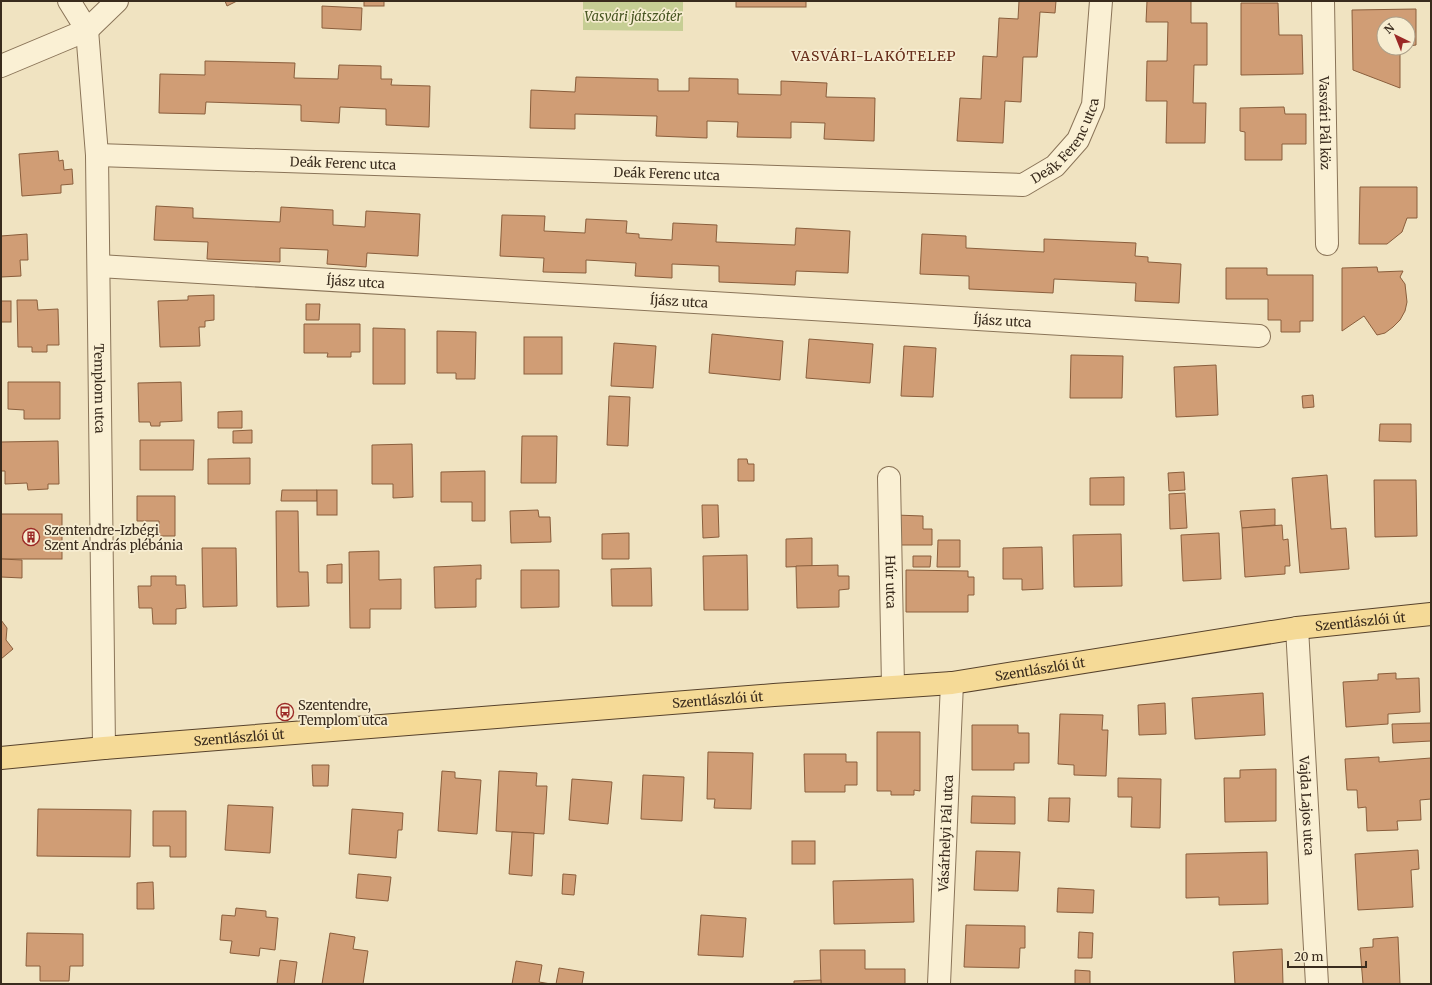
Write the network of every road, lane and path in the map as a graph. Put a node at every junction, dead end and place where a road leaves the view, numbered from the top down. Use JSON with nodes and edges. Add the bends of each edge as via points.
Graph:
{"nodes":[{"id":1,"x":69,"y":1,"type":"edge"},
{"id":2,"x":117,"y":1,"type":"edge"},
{"id":3,"x":1102,"y":1,"type":"edge"},
{"id":4,"x":1322,"y":1,"type":"edge"},
{"id":5,"x":87,"y":30,"type":"junction"},
{"id":6,"x":1,"y":66,"type":"edge"},
{"id":7,"x":96,"y":155,"type":"junction"},
{"id":8,"x":1327,"y":244,"type":"dead end"},
{"id":9,"x":99,"y":266,"type":"junction"},
{"id":10,"x":1260,"y":336,"type":"dead end"},
{"id":11,"x":889,"y":478,"type":"dead end"},
{"id":12,"x":1431,"y":614,"type":"edge"},
{"id":13,"x":1297,"y":628,"type":"junction"},
{"id":14,"x":952,"y":682,"type":"junction"},
{"id":15,"x":893,"y":686,"type":"junction"},
{"id":16,"x":104,"y":748,"type":"junction"},
{"id":17,"x":7,"y":759,"type":"edge"},
{"id":18,"x":939,"y":984,"type":"edge"},
{"id":19,"x":1317,"y":984,"type":"edge"}],
"edges":[{"from":1,"to":5,"type":"street"},
{"from":2,"to":5,"type":"street"},
{"from":3,"to":7,"type":"street","name":"Deák Ferenc utca","via":[[1093,105],[1078,140],[1055,166],[1023,185]]},
{"from":4,"to":8,"type":"street","name":"Vasvári Pál köz"},
{"from":5,"to":6,"type":"street"},
{"from":5,"to":7,"type":"street","name":"Templom utca"},
{"from":7,"to":9,"type":"street","name":"Templom utca"},
{"from":9,"to":10,"type":"street","name":"Íjász utca"},
{"from":9,"to":16,"type":"street","name":"Templom utca"},
{"from":11,"to":15,"type":"street","name":"Húr utca"},
{"from":12,"to":13,"type":"main road","name":"Szentlászlói út"},
{"from":13,"to":14,"type":"main road","name":"Szentlászlói út"},
{"from":13,"to":19,"type":"street","name":"Vajda Lajos utca"},
{"from":14,"to":15,"type":"main road","name":"Szentlászlói út"},
{"from":14,"to":18,"type":"street","name":"Vásárhelyi Pál utca"},
{"from":15,"to":16,"type":"main road","name":"Szentlászlói út"},
{"from":16,"to":17,"type":"main road","name":"Szentlászlói út"}]}
